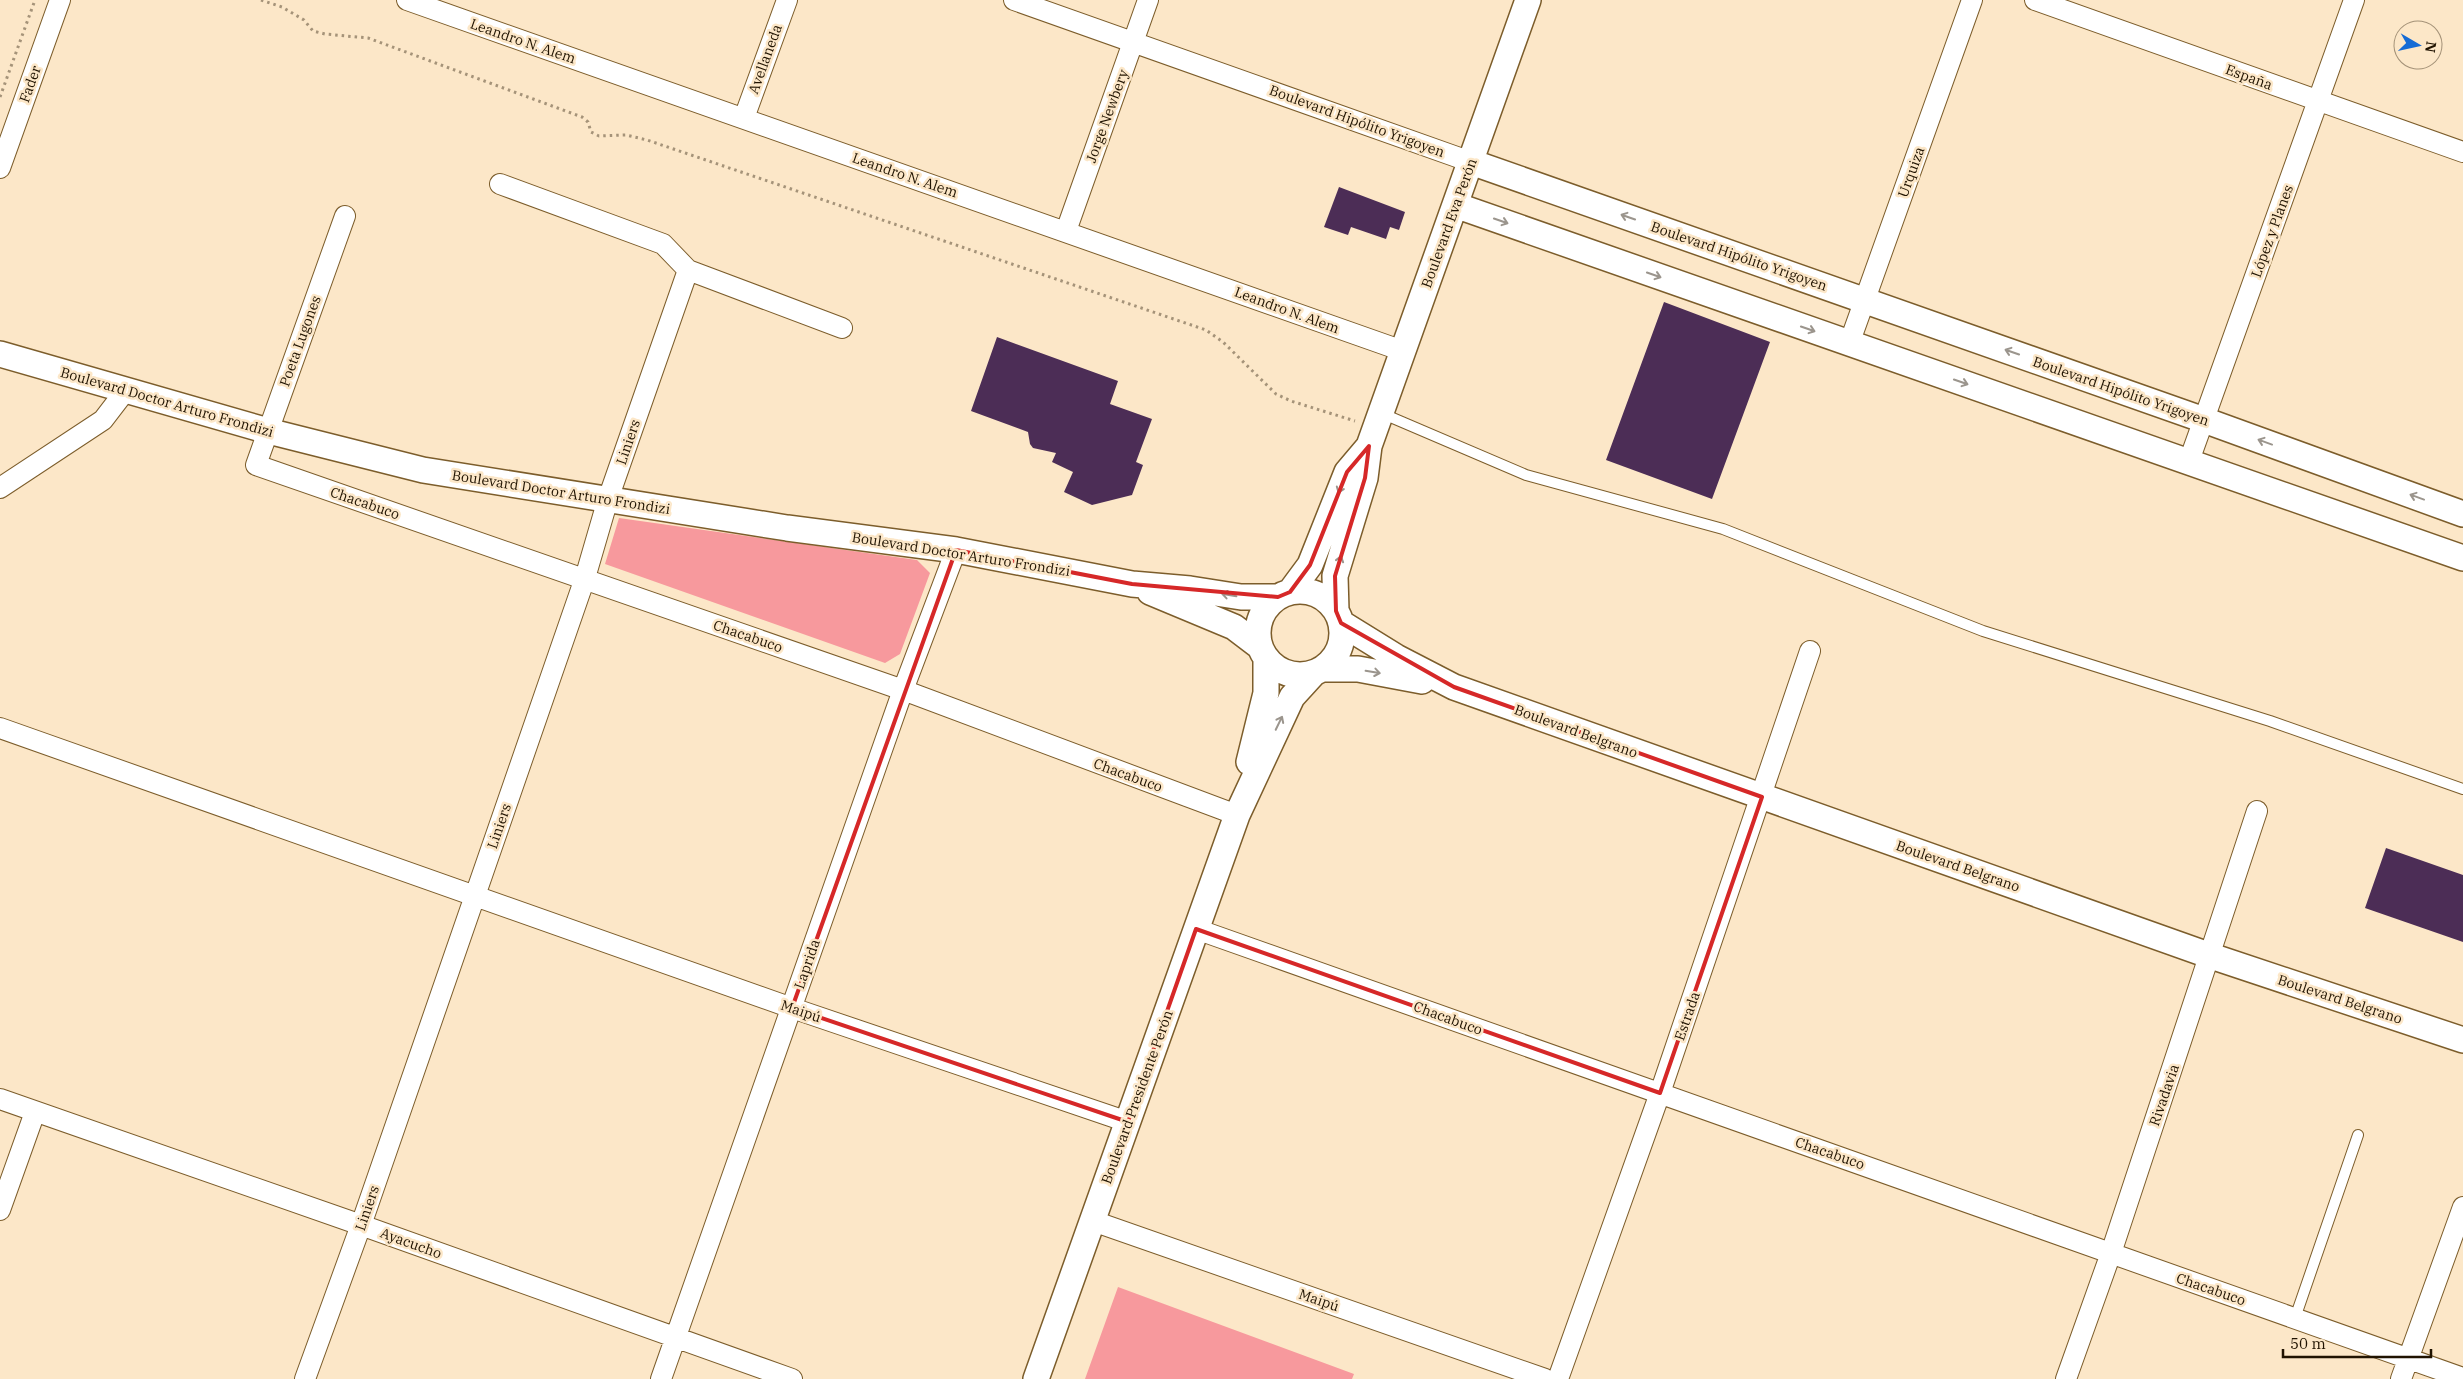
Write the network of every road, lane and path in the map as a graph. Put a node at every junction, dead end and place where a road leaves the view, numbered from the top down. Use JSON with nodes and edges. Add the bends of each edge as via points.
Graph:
{"nodes":[{"id":1,"x":34,"y":0,"type":"edge"},
{"id":2,"x":60,"y":0,"type":"edge"},
{"id":3,"x":261,"y":0,"type":"edge"},
{"id":4,"x":407,"y":0,"type":"edge"},
{"id":5,"x":787,"y":0,"type":"edge"},
{"id":6,"x":1014,"y":0,"type":"edge"},
{"id":7,"x":1148,"y":0,"type":"edge"},
{"id":8,"x":1528,"y":0,"type":"edge"},
{"id":9,"x":1972,"y":0,"type":"edge"},
{"id":10,"x":2035,"y":0,"type":"edge"},
{"id":11,"x":2354,"y":0,"type":"edge"},
{"id":12,"x":1134,"y":41,"type":"junction"},
{"id":13,"x":0,"y":97,"type":"edge"},
{"id":14,"x":2318,"y":102,"type":"junction"},
{"id":15,"x":744,"y":118,"type":"junction"},
{"id":16,"x":2463,"y":152,"type":"edge"},
{"id":17,"x":1471,"y":162,"type":"junction"},
{"id":18,"x":0,"y":168,"type":"edge"},
{"id":19,"x":500,"y":184,"type":"dead end"},
{"id":20,"x":1455,"y":205,"type":"junction"},
{"id":21,"x":344,"y":216,"type":"dead end"},
{"id":22,"x":1066,"y":231,"type":"junction"},
{"id":23,"x":688,"y":270,"type":"junction"},
{"id":24,"x":1865,"y":301,"type":"junction"},
{"id":25,"x":842,"y":328,"type":"dead end"},
{"id":26,"x":1850,"y":344,"type":"junction"},
{"id":27,"x":1402,"y":351,"type":"junction"},
{"id":28,"x":0,"y":354,"type":"edge"},
{"id":29,"x":126,"y":390,"type":"junction"},
{"id":30,"x":2204,"y":420,"type":"junction"},
{"id":31,"x":1376,"y":429,"type":"junction"},
{"id":32,"x":268,"y":431,"type":"junction"},
{"id":33,"x":2188,"y":461,"type":"junction"},
{"id":34,"x":256,"y":465,"type":"joint"},
{"id":35,"x":9,"y":471,"type":"edge"},
{"id":36,"x":0,"y":488,"type":"edge"},
{"id":37,"x":608,"y":499,"type":"junction"},
{"id":38,"x":2463,"y":514,"type":"edge"},
{"id":39,"x":956,"y":550,"type":"junction"},
{"id":40,"x":2463,"y":558,"type":"edge"},
{"id":41,"x":585,"y":578,"type":"junction"},
{"id":42,"x":1132,"y":584,"type":"junction"},
{"id":43,"x":1284,"y":595,"type":"junction"},
{"id":44,"x":1339,"y":617,"type":"junction"},
{"id":45,"x":1262,"y":652,"type":"junction"},
{"id":46,"x":1810,"y":652,"type":"dead end"},
{"id":47,"x":1318,"y":671,"type":"junction"},
{"id":48,"x":1454,"y":687,"type":"junction"},
{"id":49,"x":903,"y":690,"type":"junction"},
{"id":50,"x":0,"y":728,"type":"edge"},
{"id":51,"x":2463,"y":789,"type":"edge"},
{"id":52,"x":1762,"y":798,"type":"junction"},
{"id":53,"x":2257,"y":810,"type":"dead end"},
{"id":54,"x":1237,"y":815,"type":"junction"},
{"id":55,"x":475,"y":896,"type":"junction"},
{"id":56,"x":1196,"y":929,"type":"junction"},
{"id":57,"x":2211,"y":956,"type":"junction"},
{"id":58,"x":792,"y":1008,"type":"junction"},
{"id":59,"x":2463,"y":1040,"type":"edge"},
{"id":60,"x":1660,"y":1093,"type":"junction"},
{"id":61,"x":0,"y":1099,"type":"edge"},
{"id":62,"x":35,"y":1112,"type":"junction"},
{"id":63,"x":1128,"y":1122,"type":"junction"},
{"id":64,"x":2358,"y":1136,"type":"dead end"},
{"id":65,"x":2463,"y":1207,"type":"edge"},
{"id":66,"x":0,"y":1210,"type":"edge"},
{"id":67,"x":1092,"y":1221,"type":"junction"},
{"id":68,"x":361,"y":1225,"type":"junction"},
{"id":69,"x":2111,"y":1253,"type":"junction"},
{"id":70,"x":2295,"y":1318,"type":"junction"},
{"id":71,"x":676,"y":1337,"type":"junction"},
{"id":72,"x":2408,"y":1358,"type":"junction"},
{"id":73,"x":2463,"y":1378,"type":"edge"},
{"id":74,"x":305,"y":1379,"type":"edge"},
{"id":75,"x":661,"y":1379,"type":"edge"},
{"id":76,"x":792,"y":1379,"type":"edge"},
{"id":77,"x":1036,"y":1379,"type":"edge"},
{"id":78,"x":1545,"y":1379,"type":"edge"},
{"id":79,"x":1558,"y":1379,"type":"edge"},
{"id":80,"x":2066,"y":1379,"type":"edge"},
{"id":81,"x":2401,"y":1379,"type":"edge"}],
"edges":[{"from":1,"to":13,"type":"path"},
{"from":2,"to":18,"type":"street","name":"Fader"},
{"from":3,"to":31,"type":"path","via":[[304,20],[313,31],[368,38],[582,117],[588,122],[591,132],[599,136],[626,135],[647,140],[1206,330],[1223,342],[1276,394]]},
{"from":4,"to":15,"type":"street","name":"Leandro N. Alem"},
{"from":5,"to":15,"type":"street","name":"Avellaneda"},
{"from":6,"to":12,"type":"street","name":"Boulevard Hipólito Yrigoyen"},
{"from":7,"to":12,"type":"street","name":"Jorge Newbery"},
{"from":8,"to":17,"type":"street","name":"Boulevard Eva Perón"},
{"from":9,"to":24,"type":"street","name":"Urquiza"},
{"from":10,"to":14,"type":"street","name":"España"},
{"from":11,"to":14,"type":"street","name":"López y Planes"},
{"from":12,"to":17,"type":"street","name":"Boulevard Hipólito Yrigoyen"},
{"from":12,"to":22,"type":"street","name":"Jorge Newbery"},
{"from":14,"to":16,"type":"street","name":"España"},
{"from":14,"to":30,"type":"street","name":"López y Planes"},
{"from":15,"to":22,"type":"street","name":"Leandro N. Alem"},
{"from":17,"to":20,"type":"street","name":"Boulevard Eva Perón"},
{"from":24,"to":17,"type":"street","name":"Boulevard Hipólito Yrigoyen","one_way":true},
{"from":19,"to":23,"type":"street","via":[[663,244]]},
{"from":20,"to":26,"type":"street","one_way":true},
{"from":20,"to":27,"type":"street","name":"Boulevard Eva Perón"},
{"from":21,"to":32,"type":"street","name":"Poeta Lugones"},
{"from":22,"to":27,"type":"street","name":"Leandro N. Alem"},
{"from":23,"to":25,"type":"street"},
{"from":23,"to":37,"type":"street","name":"Liniers"},
{"from":24,"to":26,"type":"street","name":"Urquiza"},
{"from":30,"to":24,"type":"street","name":"Boulevard Hipólito Yrigoyen","one_way":true},
{"from":26,"to":33,"type":"street","one_way":true},
{"from":27,"to":31,"type":"street","name":"Boulevard Eva Perón"},
{"from":28,"to":29,"type":"street","name":"Boulevard Doctor Arturo Frondizi"},
{"from":29,"to":32,"type":"street","name":"Boulevard Doctor Arturo Frondizi"},
{"from":29,"to":35,"type":"street","via":[[103,420]]},
{"from":30,"to":33,"type":"street","name":"López y Planes"},
{"from":38,"to":30,"type":"street","name":"Boulevard Hipólito Yrigoyen","one_way":true},
{"from":31,"to":43,"type":"street","name":"Boulevard Presidente Perón","one_way":true,"via":[[1347,472],[1310,566]]},
{"from":44,"to":31,"type":"street","name":"Boulevard Presidente Perón","one_way":true,"via":[[1335,576],[1365,478]]},
{"from":31,"to":51,"type":"lane","via":[[1526,475],[1723,529],[1983,631],[2270,721]]},
{"from":32,"to":34,"type":"street","name":"Poeta Lugones"},
{"from":32,"to":37,"type":"street","name":"Boulevard Doctor Arturo Frondizi","via":[[423,470]]},
{"from":33,"to":40,"type":"street"},
{"from":34,"to":41,"type":"street","name":"Chacabuco"},
{"from":35,"to":36,"type":"street"},
{"from":37,"to":39,"type":"street","name":"Boulevard Doctor Arturo Frondizi","via":[[787,528]]},
{"from":37,"to":41,"type":"street","name":"Liniers"},
{"from":39,"to":42,"type":"street","name":"Boulevard Doctor Arturo Frondizi"},
{"from":39,"to":49,"type":"street","name":"Laprida"},
{"from":41,"to":49,"type":"street","name":"Chacabuco"},
{"from":41,"to":55,"type":"street","name":"Liniers"},
{"from":43,"to":42,"type":"street","name":"Boulevard Doctor Arturo Frondizi","one_way":true,"via":[[1241,597]]},
{"from":42,"to":45,"type":"street","name":"Boulevard Doctor Arturo Frondizi","via":[[1234,627]]},
{"from":43,"to":44,"type":"street","via":[[1303,591],[1316,594],[1327,601]]},
{"from":43,"to":45,"type":"street","name":"Boulevard Presidente Perón","via":[[1268,606],[1261,618],[1258,632]]},
{"from":44,"to":47,"type":"street","name":"Boulevard Presidente Perón","via":[[1342,636],[1339,650]]},
{"from":44,"to":48,"type":"street","name":"Boulevard Belgrano","via":[[1396,658]]},
{"from":45,"to":47,"type":"street","via":[[1276,668],[1288,674],[1300,676]]},
{"from":45,"to":54,"type":"street","name":"Boulevard Presidente Perón","via":[[1266,693]]},
{"from":46,"to":52,"type":"street","name":"Estrada"},
{"from":47,"to":48,"type":"street","name":"Boulevard Belgrano","one_way":true,"via":[[1358,669]]},
{"from":54,"to":47,"type":"street","name":"Boulevard Presidente Perón","one_way":true,"via":[[1292,697]]},
{"from":48,"to":52,"type":"street","name":"Boulevard Belgrano"},
{"from":49,"to":54,"type":"street","name":"Chacabuco"},
{"from":49,"to":58,"type":"street","name":"Laprida"},
{"from":50,"to":55,"type":"street","name":"Maipú"},
{"from":52,"to":57,"type":"street","name":"Boulevard Belgrano"},
{"from":52,"to":60,"type":"street","name":"Estrada"},
{"from":53,"to":57,"type":"street","name":"Rivadavia"},
{"from":54,"to":56,"type":"street","name":"Boulevard Presidente Perón"},
{"from":55,"to":58,"type":"street","name":"Maipú"},
{"from":55,"to":68,"type":"street","name":"Liniers"},
{"from":56,"to":60,"type":"street","name":"Chacabuco"},
{"from":56,"to":63,"type":"street","name":"Boulevard Presidente Perón"},
{"from":57,"to":59,"type":"street","name":"Boulevard Belgrano"},
{"from":57,"to":69,"type":"street","name":"Rivadavia"},
{"from":58,"to":63,"type":"street","name":"Maipú"},
{"from":58,"to":71,"type":"street","name":"Laprida"},
{"from":60,"to":69,"type":"street","name":"Chacabuco"},
{"from":60,"to":79,"type":"street","name":"Estrada"},
{"from":61,"to":62,"type":"street","name":"Ayacucho"},
{"from":62,"to":66,"type":"street"},
{"from":62,"to":68,"type":"street","name":"Ayacucho"},
{"from":63,"to":67,"type":"street","name":"Boulevard Presidente Perón"},
{"from":64,"to":70,"type":"lane"},
{"from":65,"to":72,"type":"street"},
{"from":67,"to":77,"type":"street","name":"Boulevard Presidente Perón"},
{"from":67,"to":78,"type":"street","name":"Maipú"},
{"from":68,"to":71,"type":"street","name":"Ayacucho"},
{"from":68,"to":74,"type":"street","name":"Liniers"},
{"from":69,"to":70,"type":"street","name":"Chacabuco"},
{"from":69,"to":80,"type":"street","name":"Rivadavia"},
{"from":70,"to":72,"type":"street","name":"Chacabuco"},
{"from":71,"to":75,"type":"street","name":"Laprida"},
{"from":71,"to":76,"type":"street","name":"Ayacucho"},
{"from":72,"to":73,"type":"street","name":"Chacabuco"},
{"from":72,"to":81,"type":"street"}]}
